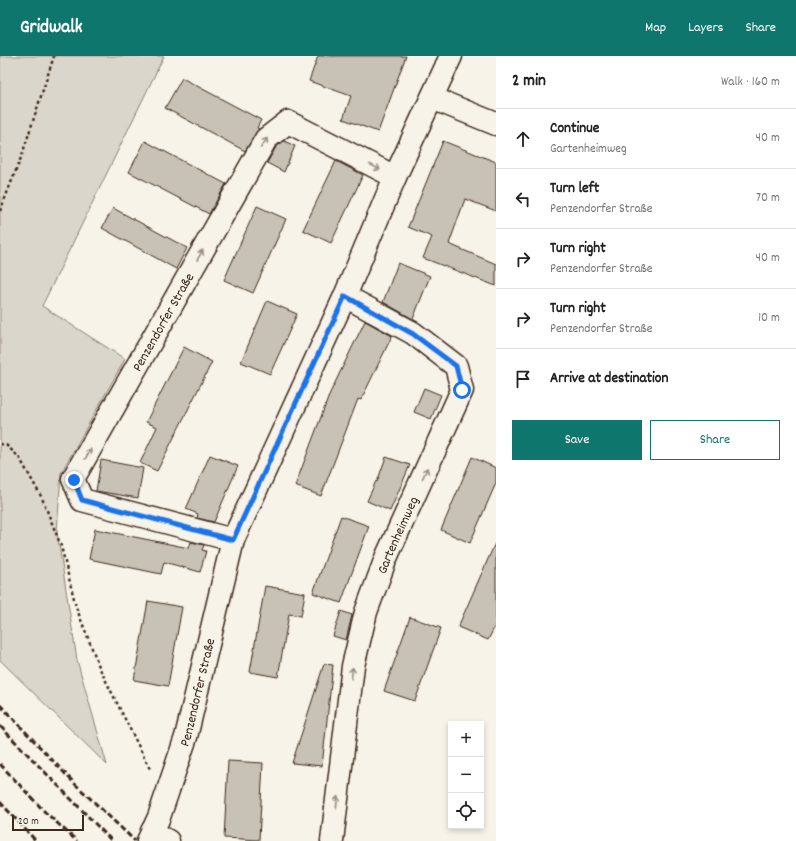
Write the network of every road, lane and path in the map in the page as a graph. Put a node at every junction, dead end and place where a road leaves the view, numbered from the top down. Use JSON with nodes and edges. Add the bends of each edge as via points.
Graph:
{"nodes":[{"id":1,"x":54,"y":56,"type":"edge"},
{"id":2,"x":451,"y":56,"type":"edge"},
{"id":3,"x":432,"y":98,"type":"junction"},
{"id":4,"x":496,"y":124,"type":"edge"},
{"id":5,"x":395,"y":177,"type":"junction"},
{"id":6,"x":0,"y":211,"type":"edge"},
{"id":7,"x":345,"y":296,"type":"junction"},
{"id":8,"x":0,"y":444,"type":"edge"},
{"id":9,"x":233,"y":540,"type":"junction"},
{"id":10,"x":169,"y":789,"type":"junction"},
{"id":11,"x":156,"y":838,"type":"edge"},
{"id":12,"x":332,"y":841,"type":"edge"}],
"edges":[{"from":1,"to":6,"type":"path","via":[[22,155]]},
{"from":2,"to":3,"type":"street","name":"Penzendorfer Straße"},
{"from":3,"to":4,"type":"street"},
{"from":3,"to":5,"type":"street","name":"Penzendorfer Straße"},
{"from":5,"to":7,"type":"street","name":"Penzendorfer Straße"},
{"from":9,"to":5,"type":"street","name":"Penzendorfer Straße","one_way":true,"via":[[82,500],[74,480],[266,139],[288,122]]},
{"from":7,"to":9,"type":"street","name":"Penzendorfer Straße"},
{"from":12,"to":7,"type":"street","name":"Gartenheimweg","one_way":true,"via":[[353,666],[366,612],[386,558],[462,390],[456,366],[413,334]]},
{"from":8,"to":10,"type":"path","via":[[6,445],[19,457],[42,498],[61,546],[76,607],[100,670],[152,774]]},
{"from":9,"to":10,"type":"street","name":"Penzendorfer Straße","via":[[186,737]]},
{"from":10,"to":11,"type":"street","name":"Penzendorfer Straße"}]}
